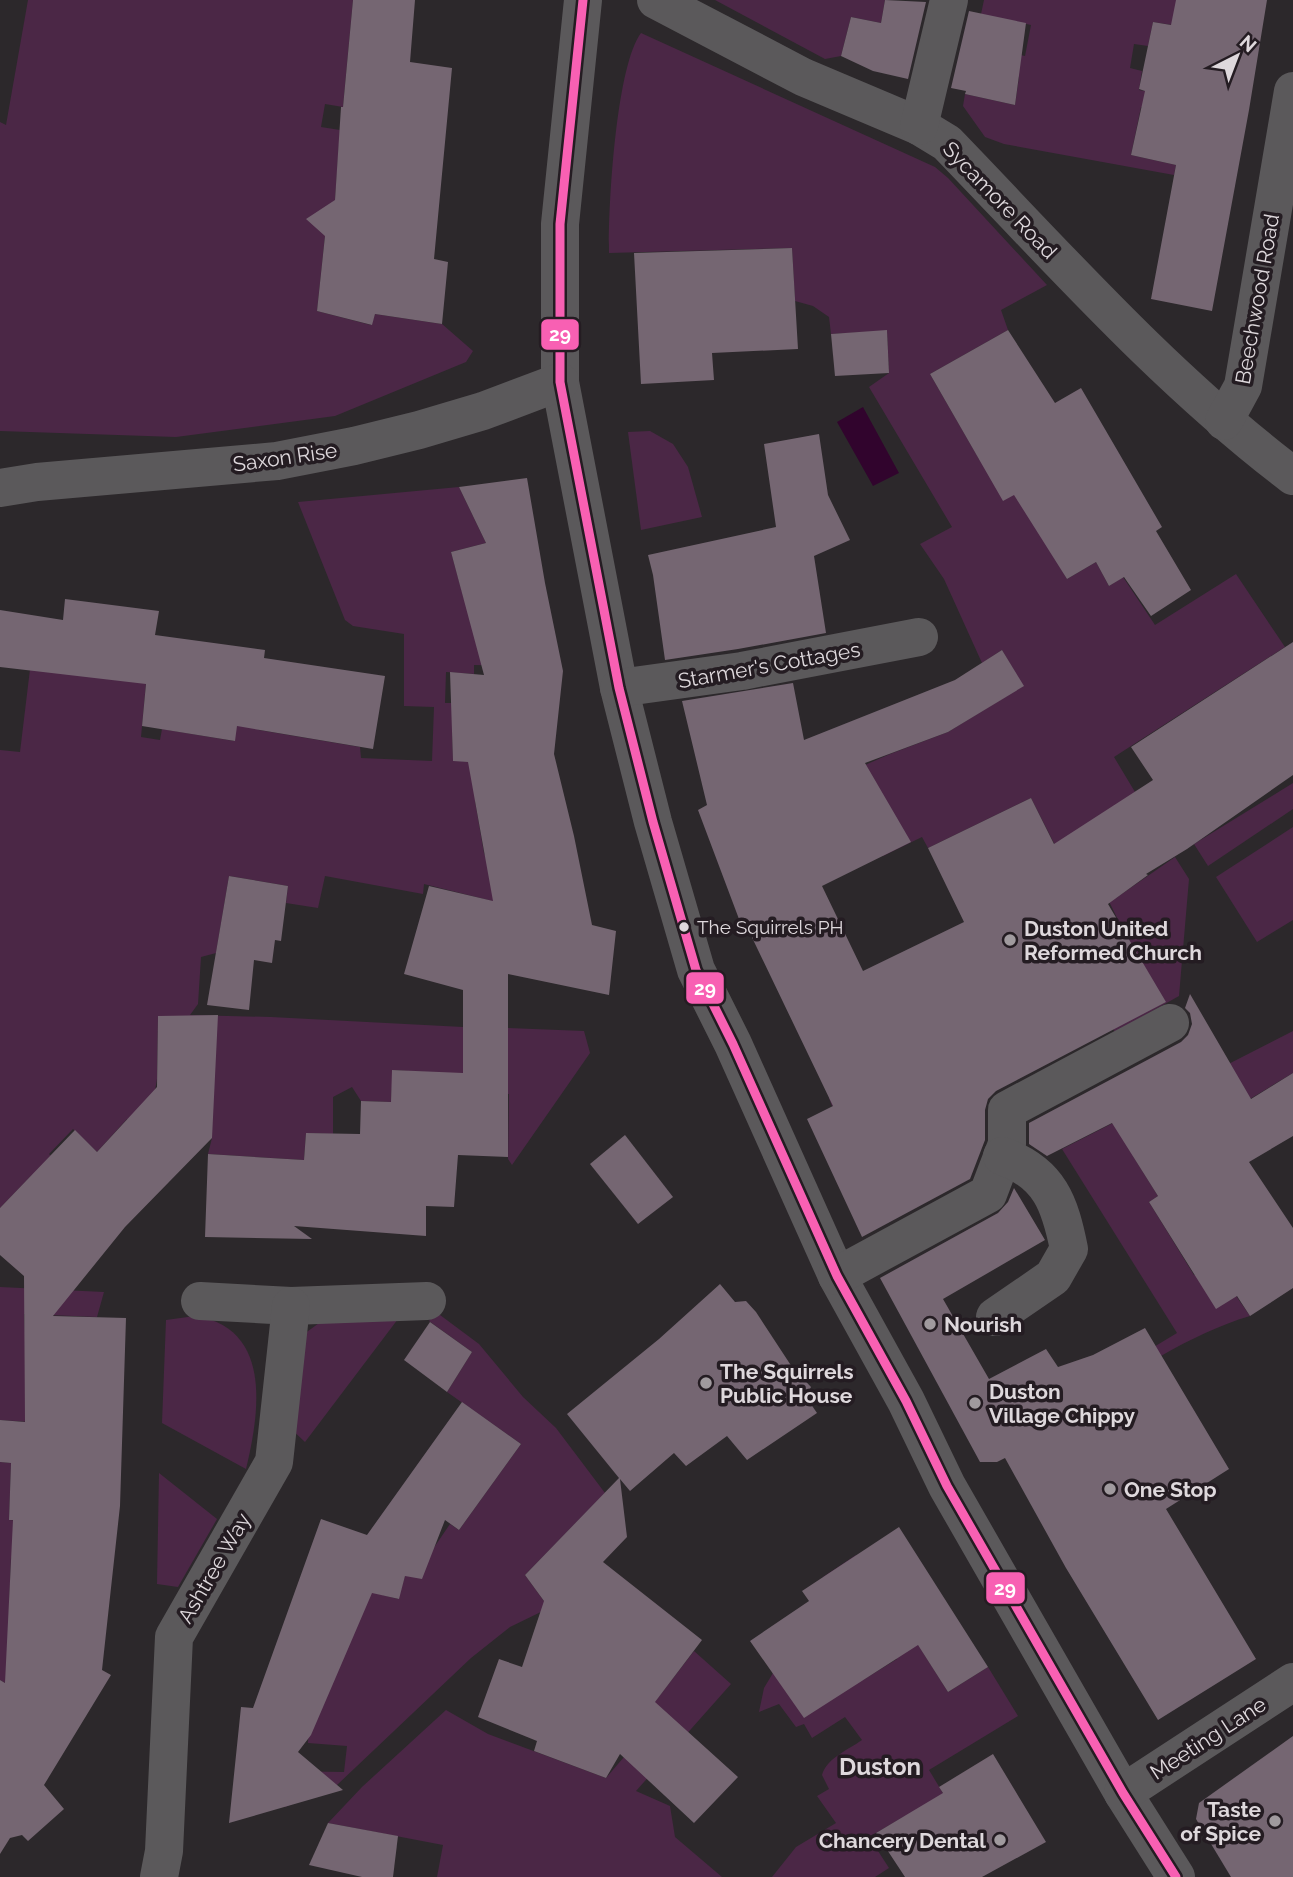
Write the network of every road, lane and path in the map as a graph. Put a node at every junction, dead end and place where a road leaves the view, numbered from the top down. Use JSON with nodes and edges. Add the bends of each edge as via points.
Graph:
{"nodes":[{"id":1,"x":583,"y":0,"type":"edge"},
{"id":2,"x":656,"y":0,"type":"edge"},
{"id":3,"x":949,"y":0,"type":"edge"},
{"id":4,"x":1293,"y":91,"type":"edge"},
{"id":5,"x":919,"y":125,"type":"junction"},
{"id":6,"x":560,"y":382,"type":"junction"},
{"id":7,"x":1224,"y":421,"type":"junction"},
{"id":8,"x":1293,"y":476,"type":"edge"},
{"id":9,"x":0,"y":488,"type":"edge"},
{"id":10,"x":919,"y":637,"type":"dead end"},
{"id":11,"x":619,"y":688,"type":"junction"},
{"id":12,"x":1170,"y":1023,"type":"dead end"},
{"id":13,"x":1002,"y":1156,"type":"junction"},
{"id":14,"x":837,"y":1276,"type":"junction"},
{"id":15,"x":200,"y":1301,"type":"dead end"},
{"id":16,"x":427,"y":1301,"type":"dead end"},
{"id":17,"x":291,"y":1306,"type":"junction"},
{"id":18,"x":995,"y":1317,"type":"dead end"},
{"id":19,"x":1293,"y":1682,"type":"edge"},
{"id":20,"x":1123,"y":1793,"type":"junction"},
{"id":21,"x":159,"y":1877,"type":"edge"},
{"id":22,"x":1176,"y":1877,"type":"edge"}],
"edges":[{"from":1,"to":6,"type":"street","via":[[560,224]]},
{"from":2,"to":5,"type":"street","name":"Sycamore Road","via":[[803,77]]},
{"from":3,"to":5,"type":"street"},
{"from":4,"to":7,"type":"street","name":"Beechwood Road","via":[[1243,386]]},
{"from":5,"to":7,"type":"street","name":"Sycamore Road","via":[[947,143],[1136,340]]},
{"from":6,"to":9,"type":"street","name":"Saxon Rise","via":[[419,430],[277,461]]},
{"from":6,"to":11,"type":"street"},
{"from":7,"to":8,"type":"street","name":"Sycamore Road"},
{"from":10,"to":11,"type":"street","name":"Starmer's Cottages","via":[[742,671]]},
{"from":11,"to":14,"type":"street","via":[[696,970]]},
{"from":12,"to":13,"type":"street","via":[[1007,1110],[1007,1144]]},
{"from":13,"to":14,"type":"street","via":[[988,1194]]},
{"from":13,"to":18,"type":"street","via":[[1020,1163],[1044,1182],[1062,1212],[1069,1250],[1053,1277]]},
{"from":14,"to":20,"type":"street","via":[[947,1486]]},
{"from":15,"to":17,"type":"street"},
{"from":16,"to":17,"type":"street"},
{"from":17,"to":21,"type":"street","name":"Ashtree Way","via":[[274,1462],[174,1637]]},
{"from":19,"to":20,"type":"street","name":"Meeting Lane"},
{"from":20,"to":22,"type":"street"}]}
